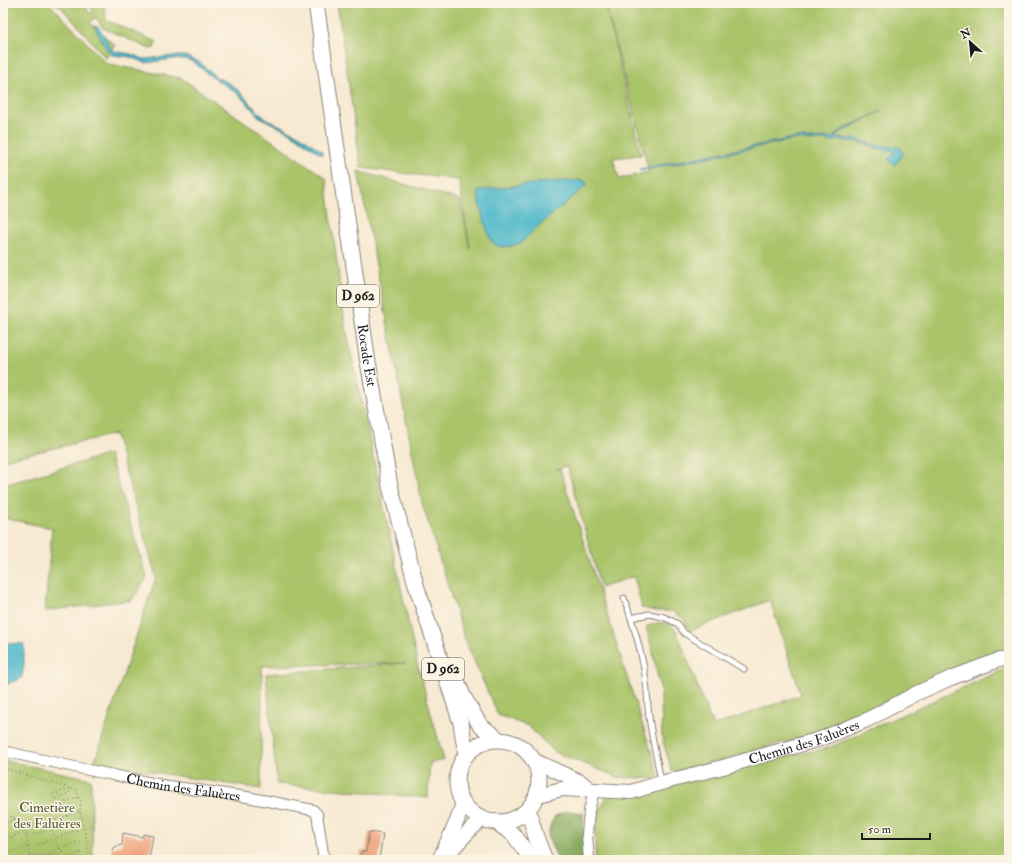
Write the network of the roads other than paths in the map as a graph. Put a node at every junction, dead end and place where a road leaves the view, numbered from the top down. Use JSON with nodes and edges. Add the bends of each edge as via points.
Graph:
{"nodes":[{"id":1,"x":316,"y":3,"type":"edge"},
{"id":2,"x":416,"y":585,"type":"junction"},
{"id":3,"x":624,"y":598,"type":"dead end"},
{"id":4,"x":631,"y":618,"type":"junction"},
{"id":5,"x":1009,"y":658,"type":"edge"},
{"id":6,"x":744,"y":669,"type":"dead end"},
{"id":7,"x":498,"y":740,"type":"junction"},
{"id":8,"x":3,"y":751,"type":"edge"},
{"id":9,"x":466,"y":755,"type":"junction"},
{"id":10,"x":535,"y":761,"type":"junction"},
{"id":11,"x":661,"y":783,"type":"junction"},
{"id":12,"x":592,"y":790,"type":"junction"},
{"id":13,"x":538,"y":795,"type":"junction"},
{"id":14,"x":463,"y":803,"type":"junction"},
{"id":15,"x":528,"y":810,"type":"junction"},
{"id":16,"x":489,"y":821,"type":"junction"},
{"id":17,"x":324,"y":860,"type":"edge"},
{"id":18,"x":439,"y":860,"type":"edge"},
{"id":19,"x":443,"y":860,"type":"edge"},
{"id":20,"x":532,"y":860,"type":"edge"},
{"id":21,"x":545,"y":860,"type":"edge"},
{"id":22,"x":589,"y":860,"type":"edge"}],
"edges":[{"from":1,"to":2,"type":"main road","name":"Rocade Est","number":"D 962","via":[[367,356],[390,486]]},
{"from":2,"to":7,"type":"main road","name":"Rocade Est","number":"D 962","via":[[464,696],[480,725]]},
{"from":2,"to":9,"type":"main road","name":"Rocade Est","number":"D 962","via":[[460,723]]},
{"from":3,"to":4,"type":"lane"},
{"from":4,"to":6,"type":"lane","via":[[649,614],[664,617],[678,624],[684,633]]},
{"from":4,"to":11,"type":"lane","via":[[645,675],[650,723]]},
{"from":5,"to":11,"type":"street","name":"Chemin des Faluères","via":[[951,678],[868,720],[820,739]]},
{"from":7,"to":9,"type":"main road","via":[[486,741]]},
{"from":7,"to":10,"type":"main road","via":[[519,745]]},
{"from":8,"to":17,"type":"street","name":"Chemin des Faluères","via":[[162,785],[247,797],[313,810],[317,814]]},
{"from":9,"to":14,"type":"main road","via":[[459,766],[456,778]]},
{"from":10,"to":12,"type":"street","via":[[581,782]]},
{"from":10,"to":13,"type":"main road","via":[[539,772]]},
{"from":11,"to":12,"type":"street","name":"Chemin des Faluères","via":[[631,792]]},
{"from":12,"to":13,"type":"street","name":"Chemin des Faluères","via":[[562,789]]},
{"from":12,"to":22,"type":"street","via":[[587,834]]},
{"from":13,"to":15,"type":"main road"},
{"from":14,"to":16,"type":"main road","via":[[471,813]]},
{"from":14,"to":18,"type":"street"},
{"from":15,"to":16,"type":"main road","via":[[518,818],[506,822]]},
{"from":15,"to":21,"type":"main road"},
{"from":16,"to":19,"type":"street","via":[[470,830]]},
{"from":16,"to":20,"type":"main road","via":[[514,835]]}]}
